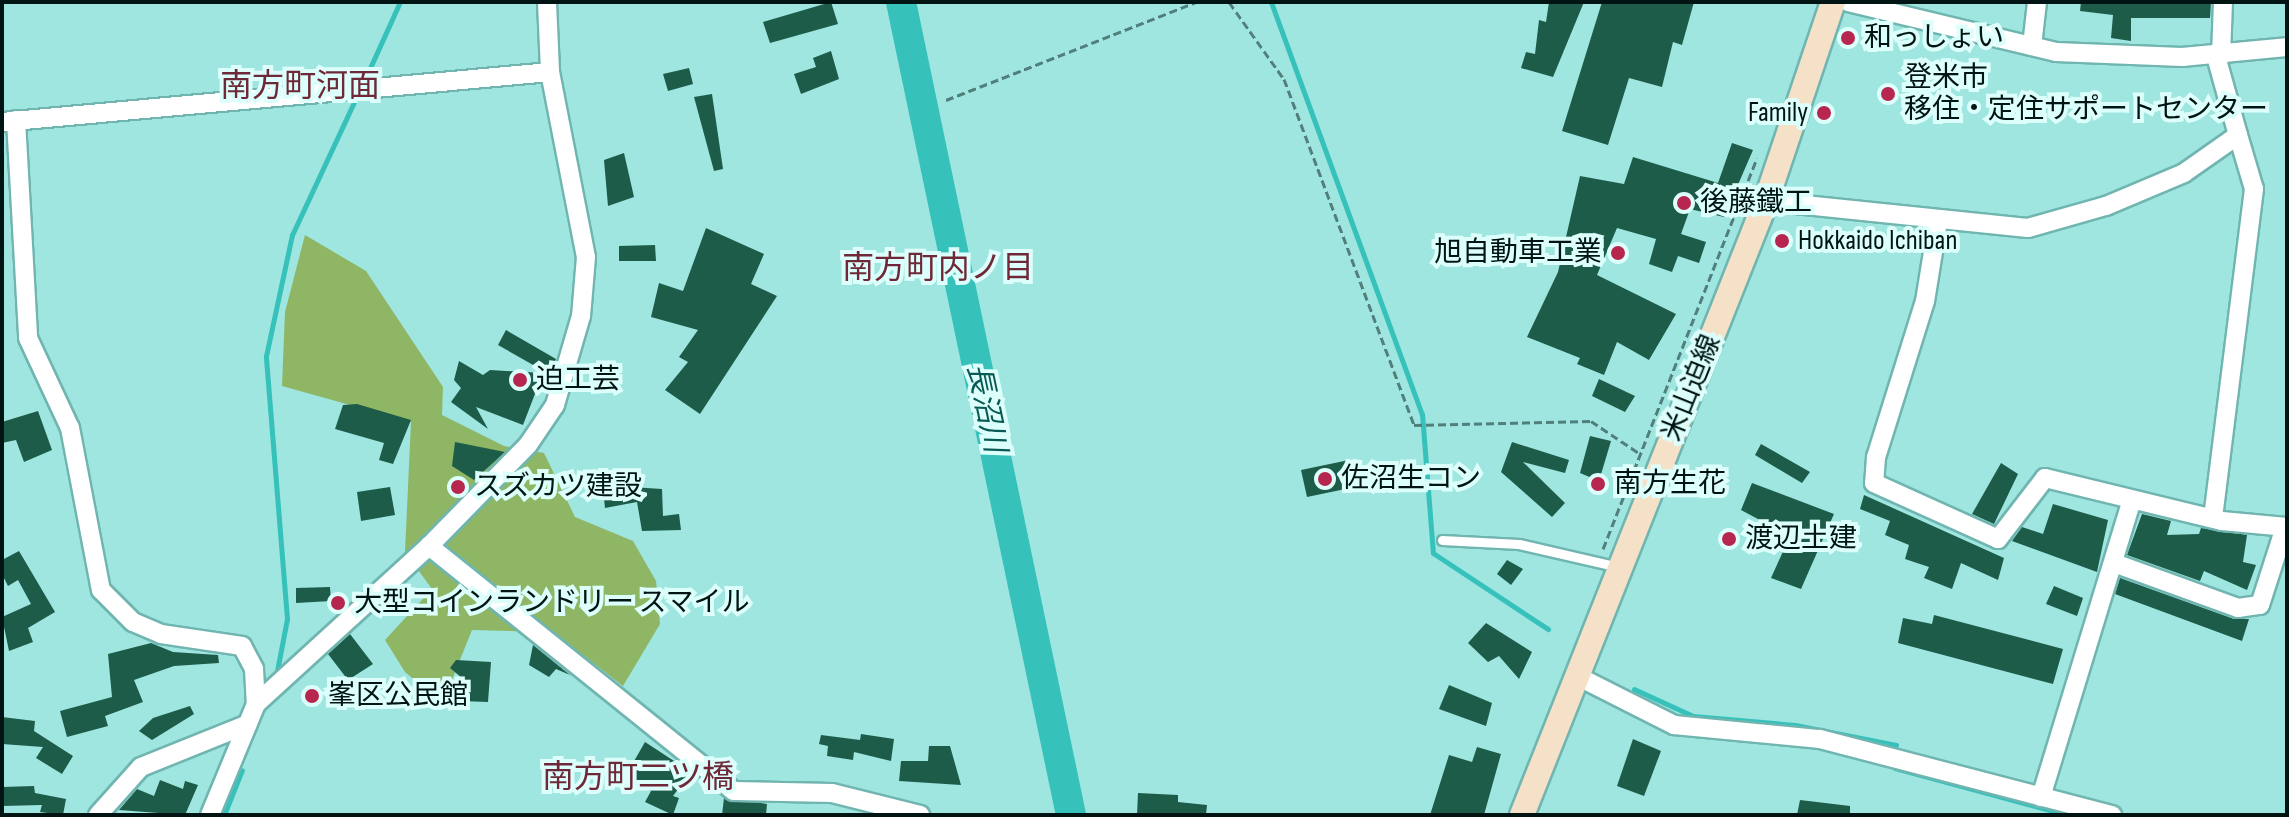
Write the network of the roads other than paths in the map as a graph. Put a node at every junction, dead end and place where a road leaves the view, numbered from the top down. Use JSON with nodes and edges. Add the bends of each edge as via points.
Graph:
{"nodes":[{"id":1,"x":547,"y":2,"type":"edge"},
{"id":2,"x":1833,"y":2,"type":"edge"},
{"id":3,"x":1848,"y":2,"type":"edge"},
{"id":4,"x":2037,"y":2,"type":"edge"},
{"id":5,"x":2223,"y":2,"type":"edge"},
{"id":6,"x":2032,"y":46,"type":"junction"},
{"id":7,"x":2287,"y":47,"type":"edge"},
{"id":8,"x":2218,"y":56,"type":"junction"},
{"id":9,"x":550,"y":72,"type":"junction"},
{"id":10,"x":9,"y":121,"type":"edge"},
{"id":11,"x":2238,"y":135,"type":"junction"},
{"id":12,"x":1766,"y":201,"type":"junction"},
{"id":13,"x":1938,"y":221,"type":"junction"},
{"id":14,"x":2131,"y":502,"type":"junction"},
{"id":15,"x":2213,"y":518,"type":"junction"},
{"id":16,"x":2286,"y":527,"type":"edge"},
{"id":17,"x":1442,"y":540,"type":"dead end"},
{"id":18,"x":429,"y":546,"type":"junction"},
{"id":19,"x":2114,"y":563,"type":"junction"},
{"id":20,"x":1620,"y":567,"type":"junction"},
{"id":21,"x":1579,"y":670,"type":"junction"},
{"id":22,"x":256,"y":704,"type":"junction"},
{"id":23,"x":248,"y":724,"type":"junction"},
{"id":24,"x":2041,"y":797,"type":"junction"},
{"id":25,"x":98,"y":815,"type":"edge"},
{"id":26,"x":210,"y":815,"type":"edge"},
{"id":27,"x":920,"y":815,"type":"edge"},
{"id":28,"x":1522,"y":815,"type":"edge"},
{"id":29,"x":2112,"y":815,"type":"edge"}],
"edges":[{"from":1,"to":9,"type":"street"},
{"from":2,"to":12,"type":"main road","name":"米山迫線"},
{"from":3,"to":6,"type":"street"},
{"from":4,"to":6,"type":"street"},
{"from":5,"to":8,"type":"street"},
{"from":6,"to":8,"type":"street"},
{"from":7,"to":8,"type":"street"},
{"from":8,"to":11,"type":"street"},
{"from":9,"to":10,"type":"street"},
{"from":9,"to":18,"type":"street","via":[[584,230],[585,290],[574,347],[542,426]]},
{"from":10,"to":22,"type":"street","via":[[32,358],[70,428],[101,590],[133,622],[161,634],[242,646],[254,669]]},
{"from":11,"to":13,"type":"street","via":[[2184,173],[2093,210],[2028,228]]},
{"from":11,"to":15,"type":"street","via":[[2254,189]]},
{"from":12,"to":13,"type":"street"},
{"from":12,"to":20,"type":"main road","name":"米山迫線","via":[[1650,460]]},
{"from":13,"to":14,"type":"street","via":[[1925,301],[1876,457],[1874,483],[1998,539],[2045,478]]},
{"from":14,"to":15,"type":"street"},
{"from":14,"to":19,"type":"street"},
{"from":15,"to":16,"type":"street"},
{"from":16,"to":19,"type":"street","via":[[2260,605],[2238,608]]},
{"from":17,"to":20,"type":"lane","via":[[1519,544]]},
{"from":18,"to":22,"type":"street"},
{"from":18,"to":27,"type":"street","via":[[734,791],[832,793]]},
{"from":19,"to":24,"type":"street"},
{"from":20,"to":21,"type":"main road","name":"米山迫線"},
{"from":21,"to":24,"type":"street","via":[[1674,725],[1820,739]]},
{"from":21,"to":28,"type":"main road","name":"米山迫線"},
{"from":22,"to":23,"type":"street"},
{"from":23,"to":25,"type":"street","via":[[141,767]]},
{"from":23,"to":26,"type":"street"},
{"from":24,"to":29,"type":"street"}]}
